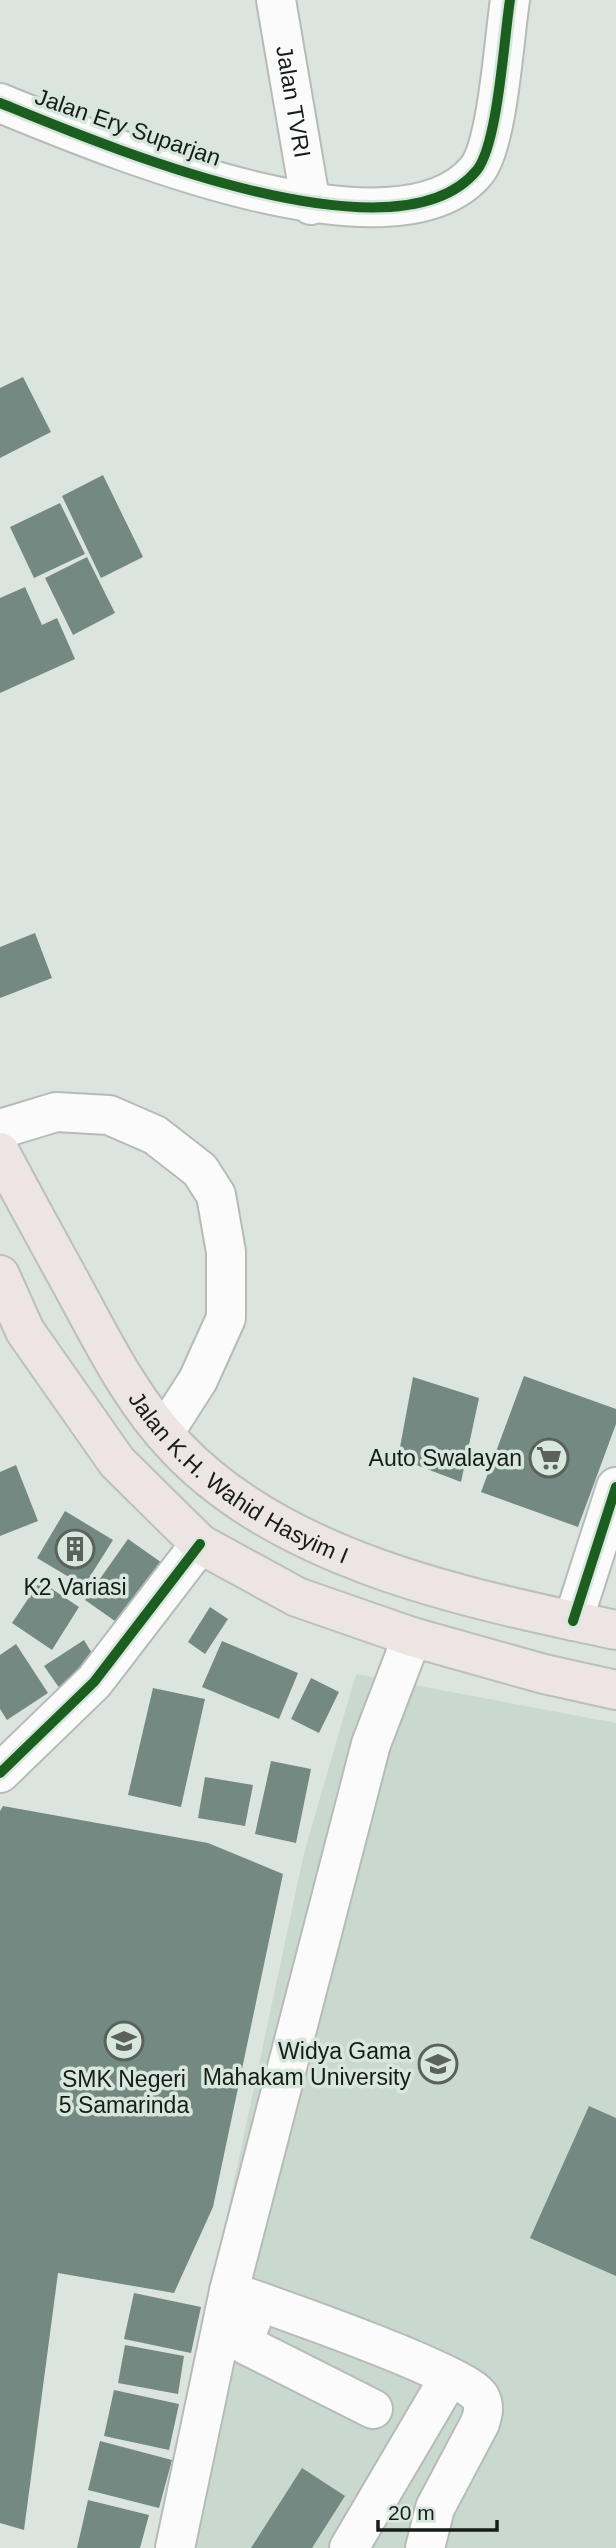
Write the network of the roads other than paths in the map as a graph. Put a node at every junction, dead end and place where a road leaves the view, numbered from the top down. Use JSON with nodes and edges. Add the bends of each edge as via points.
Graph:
{"nodes":[{"id":1,"x":276,"y":0,"type":"edge"},
{"id":2,"x":510,"y":0,"type":"edge"},
{"id":3,"x":0,"y":103,"type":"edge"},
{"id":4,"x":311,"y":205,"type":"junction"},
{"id":5,"x":0,"y":1129,"type":"edge"},
{"id":6,"x":0,"y":1152,"type":"edge"},
{"id":7,"x":0,"y":1275,"type":"edge"},
{"id":8,"x":164,"y":1433,"type":"junction"},
{"id":9,"x":616,"y":1487,"type":"edge"},
{"id":10,"x":200,"y":1544,"type":"junction"},
{"id":11,"x":435,"y":1587,"type":"junction"},
{"id":12,"x":573,"y":1621,"type":"junction"},
{"id":13,"x":616,"y":1630,"type":"edge"},
{"id":14,"x":412,"y":1637,"type":"junction"},
{"id":15,"x":616,"y":1690,"type":"edge"},
{"id":16,"x":0,"y":1773,"type":"edge"},
{"id":17,"x":244,"y":2296,"type":"junction"},
{"id":18,"x":449,"y":2378,"type":"junction"},
{"id":19,"x":373,"y":2409,"type":"dead end"},
{"id":20,"x":174,"y":2548,"type":"edge"},
{"id":21,"x":349,"y":2548,"type":"edge"},
{"id":22,"x":425,"y":2548,"type":"edge"}],
"edges":[{"from":1,"to":4,"type":"street","name":"Jalan TVRI"},
{"from":2,"to":4,"type":"street","name":"Jalan Ery Suparjan","via":[[489,146],[478,169],[460,187],[406,206]]},
{"from":3,"to":4,"type":"street","name":"Jalan Ery Suparjan","via":[[178,171]]},
{"from":5,"to":8,"type":"street","via":[[55,1112],[109,1115],[155,1135],[200,1170],[216,1195],[226,1252],[226,1318],[198,1380]]},
{"from":6,"to":8,"type":"main road","name":"Jalan K.H. Wahid Hasyim I","via":[[130,1392]]},
{"from":7,"to":10,"type":"main road","via":[[26,1331],[117,1462]]},
{"from":8,"to":11,"type":"main road","name":"Jalan K.H. Wahid Hasyim I","via":[[227,1492],[289,1529],[363,1564]]},
{"from":9,"to":12,"type":"street"},
{"from":10,"to":14,"type":"main road","via":[[297,1597]]},
{"from":10,"to":16,"type":"street","via":[[94,1682]]},
{"from":11,"to":12,"type":"main road","name":"Jalan K.H. Wahid Hasyim I"},
{"from":11,"to":14,"type":"main road"},
{"from":12,"to":13,"type":"main road","name":"Jalan K.H. Wahid Hasyim I"},
{"from":14,"to":15,"type":"main road"},
{"from":14,"to":17,"type":"street","via":[[371,1744]]},
{"from":17,"to":18,"type":"street","via":[[366,2340]]},
{"from":17,"to":19,"type":"street","via":[[246,2345]]},
{"from":17,"to":20,"type":"street"},
{"from":18,"to":21,"type":"street"},
{"from":18,"to":22,"type":"street","via":[[480,2395],[484,2409],[435,2508]]}]}
